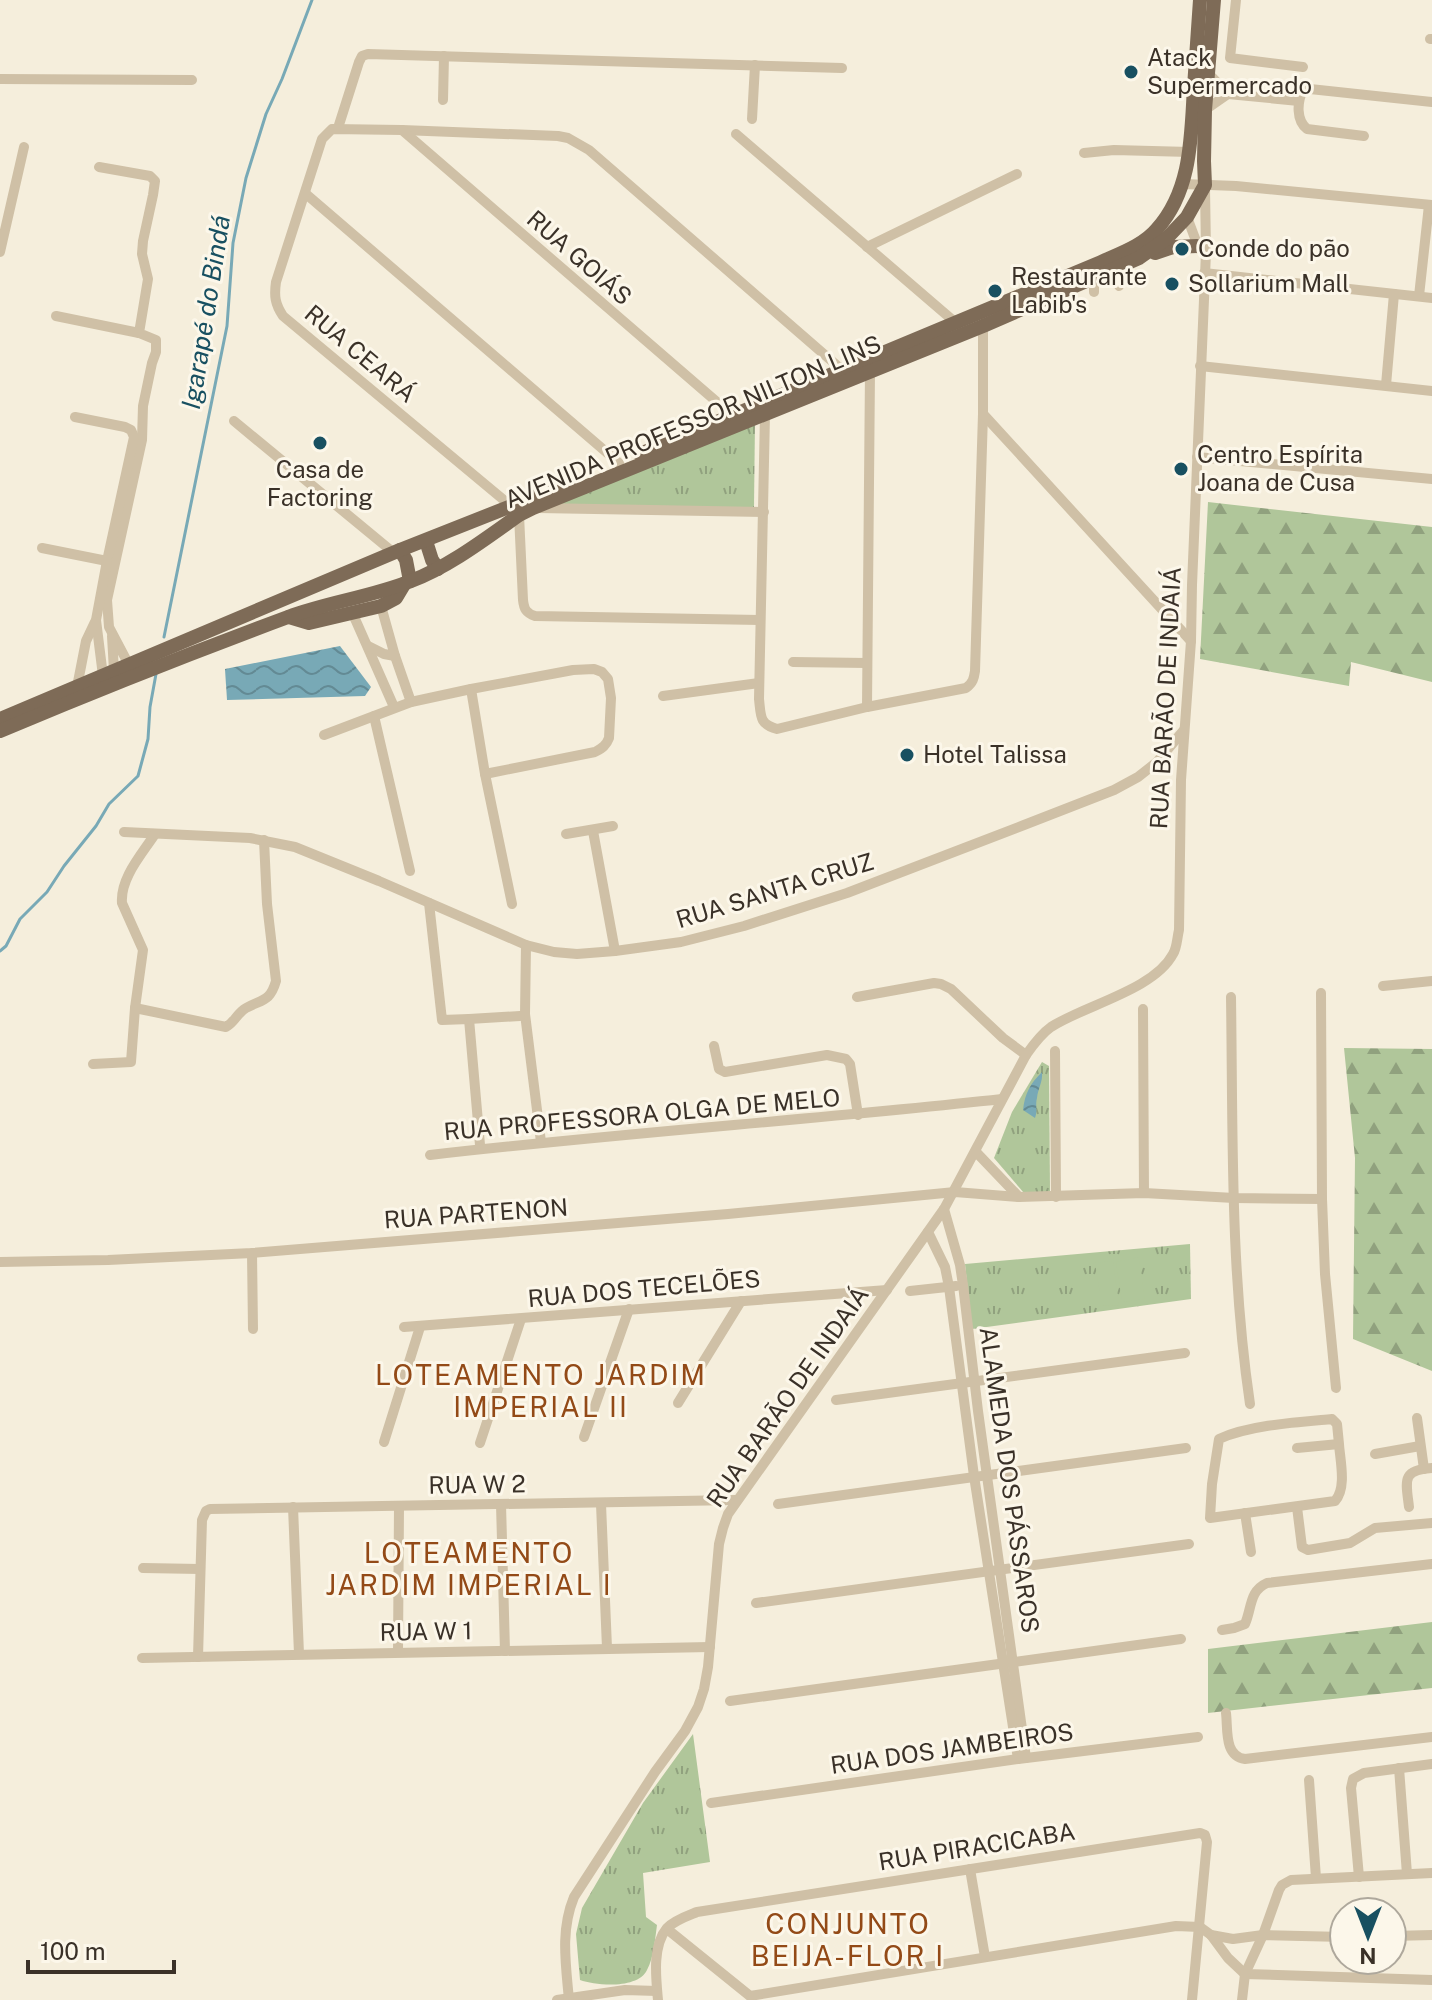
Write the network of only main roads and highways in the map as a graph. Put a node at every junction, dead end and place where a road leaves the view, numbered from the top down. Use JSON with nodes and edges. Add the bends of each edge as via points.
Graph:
{"nodes":[{"id":1,"x":1200,"y":0,"type":"edge"},
{"id":2,"x":1214,"y":0,"type":"edge"},
{"id":3,"x":1197,"y":246,"type":"road end"},
{"id":4,"x":1139,"y":258,"type":"junction"},
{"id":5,"x":521,"y":510,"type":"junction"},
{"id":6,"x":426,"y":541,"type":"junction"},
{"id":7,"x":397,"y":552,"type":"junction"},
{"id":8,"x":438,"y":569,"type":"junction"},
{"id":9,"x":408,"y":582,"type":"junction"},
{"id":10,"x":289,"y":617,"type":"junction"},
{"id":11,"x":169,"y":655,"type":"junction"},
{"id":12,"x":149,"y":663,"type":"junction"},
{"id":13,"x":0,"y":719,"type":"edge"},
{"id":14,"x":0,"y":731,"type":"edge"}],
"edges":[{"from":1,"to":5,"type":"main road","name":"AVENIDA PROFESSOR NILTON LINS","via":[[1190,152],[1173,208],[1156,231],[1134,247],[619,463]]},
{"from":2,"to":4,"type":"main road","name":"AVENIDA PROFESSOR NILTON LINS","via":[[1205,185],[1187,217]]},
{"from":3,"to":4,"type":"main road"},
{"from":4,"to":5,"type":"main road","name":"AVENIDA PROFESSOR NILTON LINS","via":[[1094,285]]},
{"from":5,"to":6,"type":"main road","name":"AVENIDA PROFESSOR NILTON LINS"},
{"from":5,"to":8,"type":"main road","name":"AVENIDA PROFESSOR NILTON LINS"},
{"from":6,"to":7,"type":"main road","name":"AVENIDA PROFESSOR NILTON LINS"},
{"from":6,"to":8,"type":"main road"},
{"from":7,"to":9,"type":"main road","via":[[406,560]]},
{"from":7,"to":11,"type":"main road","name":"AVENIDA PROFESSOR NILTON LINS"},
{"from":8,"to":9,"type":"main road","name":"AVENIDA PROFESSOR NILTON LINS"},
{"from":9,"to":10,"type":"main road","name":"AVENIDA PROFESSOR NILTON LINS"},
{"from":9,"to":10,"type":"main road","via":[[381,606],[309,623]]},
{"from":10,"to":11,"type":"main road","name":"AVENIDA PROFESSOR NILTON LINS"},
{"from":11,"to":12,"type":"main road","name":"AVENIDA PROFESSOR NILTON LINS"},
{"from":12,"to":13,"type":"main road","name":"AVENIDA PROFESSOR NILTON LINS","via":[[129,665]]},
{"from":12,"to":14,"type":"main road","name":"AVENIDA PROFESSOR NILTON LINS"}]}
